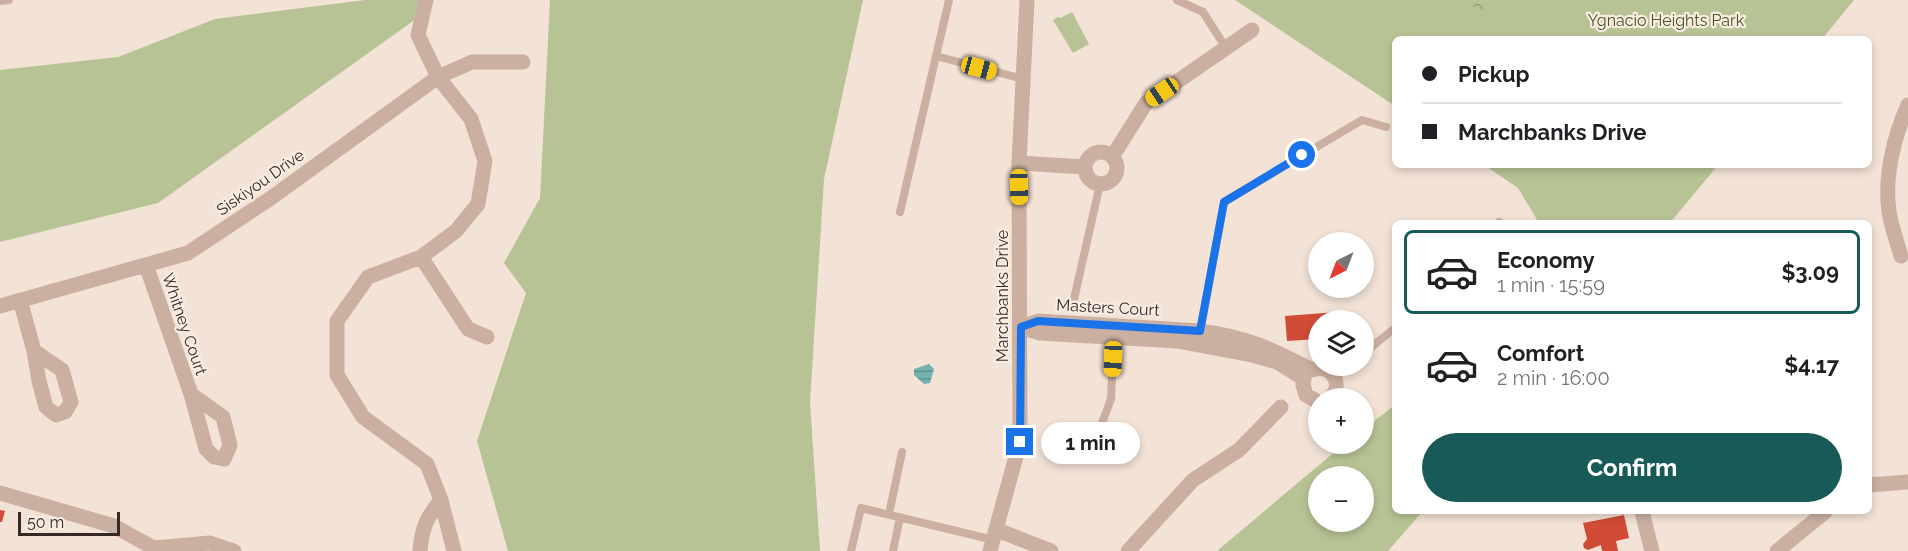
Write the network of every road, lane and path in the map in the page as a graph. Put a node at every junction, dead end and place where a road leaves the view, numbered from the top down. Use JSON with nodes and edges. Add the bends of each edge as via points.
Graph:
{"nodes":[{"id":1,"x":9,"y":0,"type":"edge"},
{"id":2,"x":426,"y":0,"type":"edge"},
{"id":3,"x":949,"y":0,"type":"edge"},
{"id":4,"x":1027,"y":0,"type":"edge"},
{"id":5,"x":1177,"y":0,"type":"edge"},
{"id":6,"x":0,"y":1,"type":"edge"},
{"id":7,"x":1252,"y":30,"type":"dead end"},
{"id":8,"x":1226,"y":48,"type":"junction"},
{"id":9,"x":936,"y":56,"type":"junction"},
{"id":10,"x":522,"y":62,"type":"dead end"},
{"id":11,"x":438,"y":77,"type":"junction"},
{"id":12,"x":1023,"y":79,"type":"junction"},
{"id":13,"x":1908,"y":105,"type":"edge"},
{"id":14,"x":1386,"y":128,"type":"dead end"},
{"id":15,"x":1112,"y":157,"type":"junction"},
{"id":16,"x":1019,"y":163,"type":"junction"},
{"id":17,"x":1085,"y":167,"type":"junction"},
{"id":18,"x":1100,"y":184,"type":"junction"},
{"id":19,"x":900,"y":212,"type":"dead end"},
{"id":20,"x":1901,"y":256,"type":"dead end"},
{"id":21,"x":421,"y":257,"type":"junction"},
{"id":22,"x":146,"y":265,"type":"junction"},
{"id":23,"x":20,"y":300,"type":"junction"},
{"id":24,"x":0,"y":306,"type":"edge"},
{"id":25,"x":1072,"y":308,"type":"dead end"},
{"id":26,"x":1021,"y":327,"type":"junction"},
{"id":27,"x":1392,"y":330,"type":"edge"},
{"id":28,"x":1115,"y":332,"type":"junction"},
{"id":29,"x":487,"y":337,"type":"dead end"},
{"id":30,"x":1199,"y":338,"type":"junction"},
{"id":31,"x":1374,"y":345,"type":"edge"},
{"id":32,"x":34,"y":351,"type":"dead end"},
{"id":33,"x":1308,"y":368,"type":"edge"},
{"id":34,"x":190,"y":394,"type":"dead end"},
{"id":35,"x":1308,"y":396,"type":"edge"},
{"id":36,"x":1281,"y":407,"type":"dead end"},
{"id":37,"x":902,"y":452,"type":"dead end"},
{"id":38,"x":1089,"y":458,"type":"dead end"},
{"id":39,"x":1908,"y":482,"type":"edge"},
{"id":40,"x":1872,"y":485,"type":"edge"},
{"id":41,"x":0,"y":494,"type":"edge"},
{"id":42,"x":441,"y":500,"type":"junction"},
{"id":43,"x":889,"y":514,"type":"junction"},
{"id":44,"x":1643,"y":514,"type":"edge"},
{"id":45,"x":1824,"y":514,"type":"edge"},
{"id":46,"x":900,"y":517,"type":"junction"},
{"id":47,"x":994,"y":540,"type":"edge"},
{"id":48,"x":156,"y":549,"type":"edge"},
{"id":49,"x":1779,"y":550,"type":"edge"},
{"id":50,"x":234,"y":551,"type":"edge"},
{"id":51,"x":420,"y":551,"type":"edge"},
{"id":52,"x":454,"y":551,"type":"edge"},
{"id":53,"x":851,"y":551,"type":"edge"},
{"id":54,"x":893,"y":551,"type":"edge"},
{"id":55,"x":1051,"y":551,"type":"edge"},
{"id":56,"x":1128,"y":551,"type":"edge"},
{"id":57,"x":1652,"y":551,"type":"edge"}],
"edges":[{"from":1,"to":6,"type":"lane"},
{"from":2,"to":11,"type":"street","via":[[418,35]]},
{"from":3,"to":9,"type":"lane"},
{"from":4,"to":12,"type":"street","name":"Marchbanks Drive"},
{"from":5,"to":8,"type":"lane","via":[[1203,12]]},
{"from":7,"to":8,"type":"street"},
{"from":8,"to":15,"type":"street","via":[[1146,103]]},
{"from":9,"to":12,"type":"lane"},
{"from":9,"to":19,"type":"lane"},
{"from":10,"to":11,"type":"street","name":"Siskiyou Drive","via":[[472,62]]},
{"from":11,"to":21,"type":"street","via":[[471,119],[485,161],[478,204],[456,231]]},
{"from":11,"to":22,"type":"street","name":"Siskiyou Drive","via":[[188,253]]},
{"from":12,"to":16,"type":"street","name":"Marchbanks Drive"},
{"from":13,"to":20,"type":"street","via":[[1899,124],[1889,172],[1889,210]]},
{"from":14,"to":30,"type":"lane","via":[[1362,120],[1224,202]]},
{"from":15,"to":17,"type":"street","via":[[1098,153],[1089,158]]},
{"from":15,"to":18,"type":"street","via":[[1115,175]]},
{"from":16,"to":17,"type":"street"},
{"from":16,"to":26,"type":"street","name":"Marchbanks Drive"},
{"from":17,"to":18,"type":"street","via":[[1087,176]]},
{"from":18,"to":25,"type":"lane"},
{"from":21,"to":29,"type":"street","via":[[468,329]]},
{"from":21,"to":42,"type":"street","via":[[368,277],[337,321],[337,375],[363,417],[427,464]]},
{"from":22,"to":23,"type":"street","name":"Siskiyou Drive"},
{"from":22,"to":34,"type":"street","name":"Whitney Court"},
{"from":23,"to":24,"type":"street","name":"Siskiyou Drive"},
{"from":23,"to":32,"type":"street"},
{"from":26,"to":28,"type":"street","name":"Masters Court","via":[[1039,333]]},
{"from":26,"to":47,"type":"street","name":"Marchbanks Drive","via":[[1020,442]]},
{"from":27,"to":31,"type":"lane"},
{"from":28,"to":30,"type":"street","name":"Masters Court","via":[[1177,341]]},
{"from":28,"to":38,"type":"lane","via":[[1112,399]]},
{"from":30,"to":33,"type":"street","name":"Masters Court","via":[[1226,334],[1263,345]]},
{"from":30,"to":35,"type":"street","name":"Masters Court","via":[[1277,362],[1304,379]]},
{"from":36,"to":56,"type":"street","via":[[1239,450],[1193,480]]},
{"from":37,"to":43,"type":"lane"},
{"from":39,"to":40,"type":"street"},
{"from":41,"to":48,"type":"street","via":[[114,526]]},
{"from":42,"to":51,"type":"street","via":[[422,531]]},
{"from":42,"to":52,"type":"street"},
{"from":43,"to":46,"type":"lane"},
{"from":43,"to":53,"type":"lane","via":[[861,508]]},
{"from":44,"to":57,"type":"street"},
{"from":45,"to":49,"type":"street"},
{"from":46,"to":47,"type":"lane"},
{"from":46,"to":54,"type":"lane"},
{"from":47,"to":55,"type":"street"},
{"from":48,"to":50,"type":"street","via":[[210,543]]}]}
